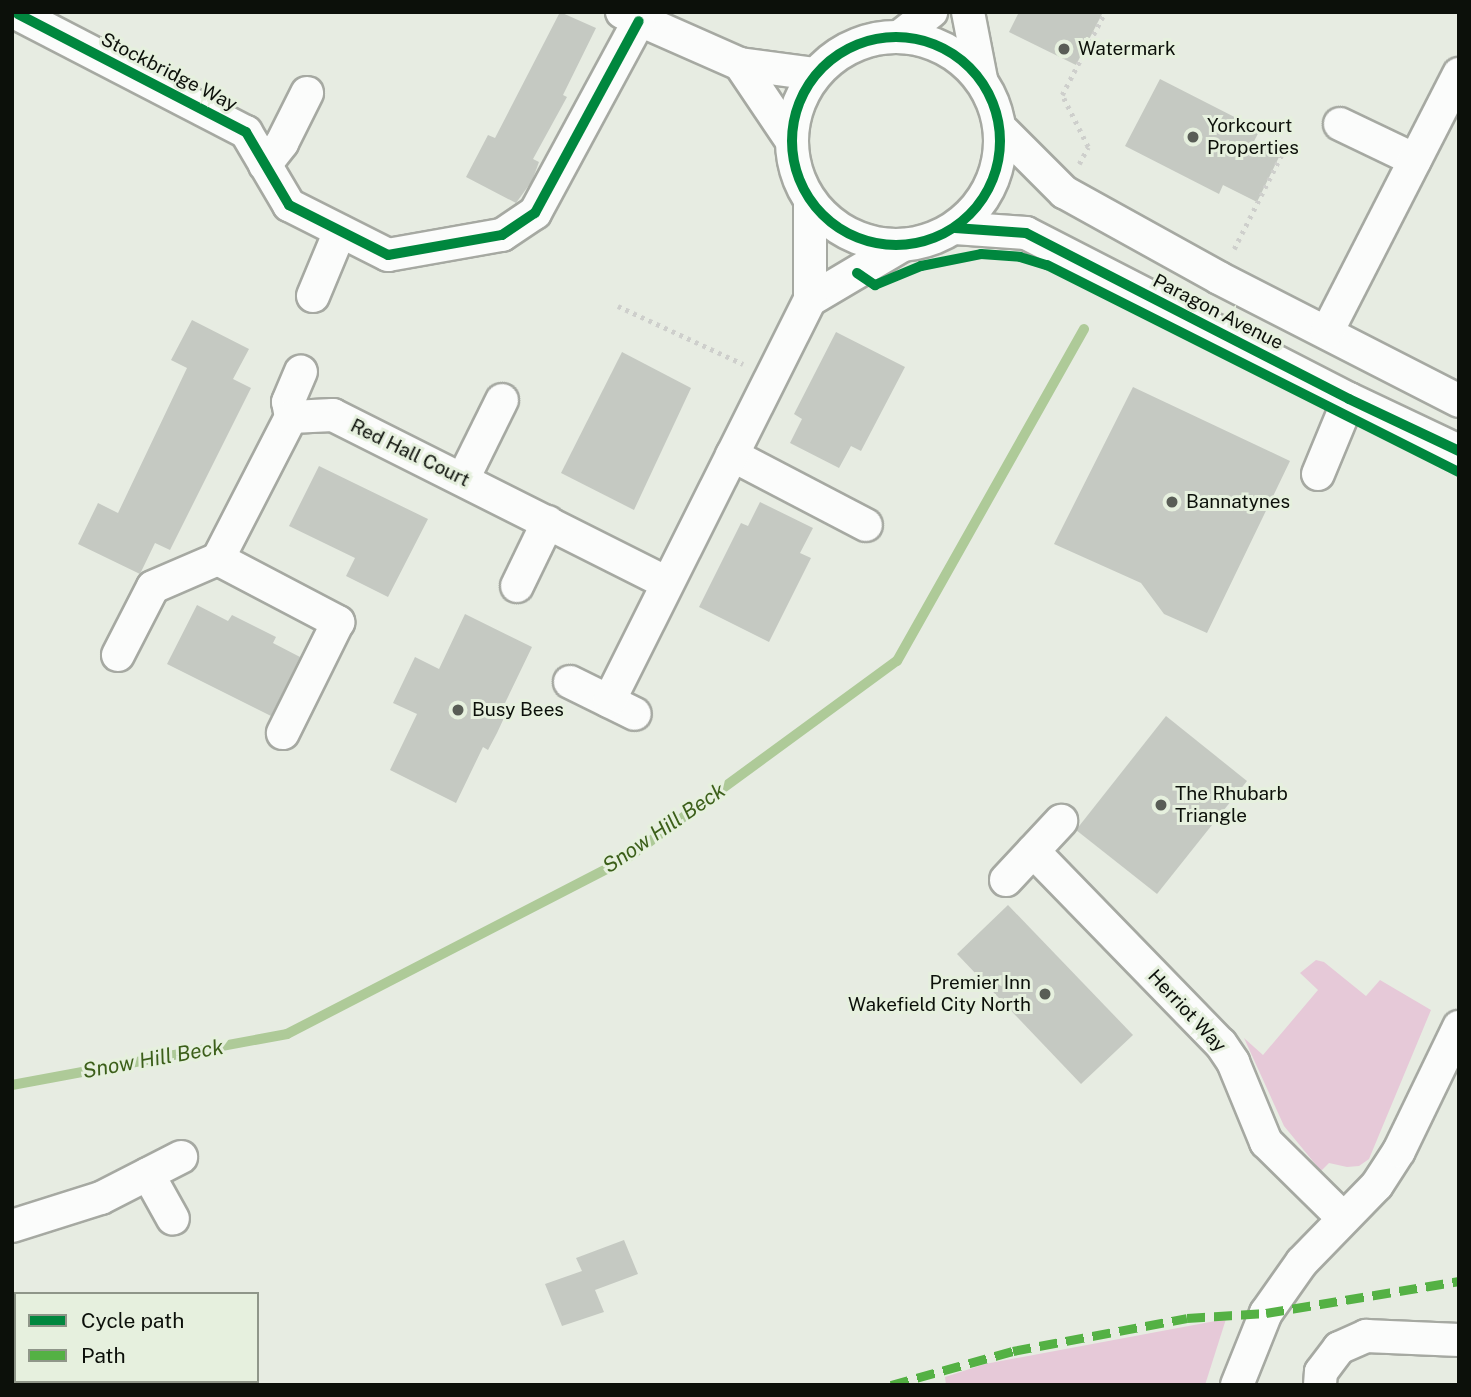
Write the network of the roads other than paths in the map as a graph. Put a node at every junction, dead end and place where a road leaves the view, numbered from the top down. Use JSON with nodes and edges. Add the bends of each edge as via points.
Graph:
{"nodes":[{"id":1,"x":931,"y":12,"type":"edge"},
{"id":2,"x":968,"y":12,"type":"edge"},
{"id":3,"x":16,"y":17,"type":"edge"},
{"id":4,"x":631,"y":17,"type":"edge"},
{"id":5,"x":899,"y":37,"type":"junction"},
{"id":6,"x":740,"y":64,"type":"junction"},
{"id":7,"x":815,"y":74,"type":"junction"},
{"id":8,"x":1459,"y":74,"type":"edge"},
{"id":9,"x":981,"y":79,"type":"junction"},
{"id":10,"x":307,"y":93,"type":"dead end"},
{"id":11,"x":1340,"y":124,"type":"dead end"},
{"id":12,"x":1000,"y":128,"type":"junction"},
{"id":13,"x":791,"y":140,"type":"junction"},
{"id":14,"x":1415,"y":160,"type":"junction"},
{"id":15,"x":265,"y":165,"type":"junction"},
{"id":16,"x":810,"y":202,"type":"junction"},
{"id":17,"x":955,"y":228,"type":"junction"},
{"id":18,"x":340,"y":231,"type":"junction"},
{"id":19,"x":901,"y":246,"type":"junction"},
{"id":20,"x":313,"y":296,"type":"dead end"},
{"id":21,"x":810,"y":300,"type":"junction"},
{"id":22,"x":1327,"y":332,"type":"junction"},
{"id":23,"x":301,"y":372,"type":"dead end"},
{"id":24,"x":1349,"y":399,"type":"junction"},
{"id":25,"x":502,"y":400,"type":"dead end"},
{"id":26,"x":1459,"y":401,"type":"edge"},
{"id":27,"x":291,"y":417,"type":"junction"},
{"id":28,"x":1459,"y":451,"type":"edge"},
{"id":29,"x":732,"y":455,"type":"junction"},
{"id":30,"x":1318,"y":474,"type":"dead end"},
{"id":31,"x":463,"y":479,"type":"junction"},
{"id":32,"x":548,"y":522,"type":"junction"},
{"id":33,"x":866,"y":525,"type":"dead end"},
{"id":34,"x":218,"y":559,"type":"junction"},
{"id":35,"x":667,"y":583,"type":"junction"},
{"id":36,"x":517,"y":586,"type":"dead end"},
{"id":37,"x":118,"y":655,"type":"dead end"},
{"id":38,"x":570,"y":682,"type":"dead end"},
{"id":39,"x":283,"y":733,"type":"dead end"},
{"id":40,"x":1061,"y":821,"type":"dead end"},
{"id":41,"x":1033,"y":851,"type":"junction"},
{"id":42,"x":1006,"y":880,"type":"dead end"},
{"id":43,"x":1458,"y":1029,"type":"edge"},
{"id":44,"x":181,"y":1157,"type":"dead end"},
{"id":45,"x":148,"y":1174,"type":"junction"},
{"id":46,"x":1343,"y":1218,"type":"junction"},
{"id":47,"x":173,"y":1219,"type":"dead end"},
{"id":48,"x":12,"y":1226,"type":"edge"},
{"id":49,"x":1459,"y":1340,"type":"edge"},
{"id":50,"x":1237,"y":1385,"type":"edge"},
{"id":51,"x":1320,"y":1385,"type":"edge"}],
"edges":[{"from":1,"to":5,"type":"street"},
{"from":2,"to":9,"type":"street"},
{"from":3,"to":15,"type":"street","name":"Stockbridge Way","via":[[246,132]]},
{"from":4,"to":6,"type":"street"},
{"from":4,"to":18,"type":"street","name":"Stockbridge Way","via":[[535,213],[502,235],[388,255]]},
{"from":5,"to":7,"type":"street","via":[[868,40],[839,53]]},
{"from":5,"to":9,"type":"street","via":[[930,42],[959,57]]},
{"from":6,"to":7,"type":"street"},
{"from":6,"to":13,"type":"street"},
{"from":7,"to":13,"type":"street","via":[[797,105]]},
{"from":8,"to":14,"type":"street"},
{"from":9,"to":12,"type":"street"},
{"from":10,"to":15,"type":"street","via":[[282,143]]},
{"from":11,"to":14,"type":"street"},
{"from":12,"to":17,"type":"street","via":[[1000,157],[992,185],[976,209]]},
{"from":12,"to":22,"type":"street","name":"Paragon Avenue","via":[[1064,192]]},
{"from":13,"to":16,"type":"street","via":[[795,172]]},
{"from":14,"to":22,"type":"street"},
{"from":15,"to":18,"type":"street","name":"Stockbridge Way","via":[[289,205]]},
{"from":16,"to":19,"type":"street","via":[[834,227],[866,242]]},
{"from":16,"to":21,"type":"street"},
{"from":17,"to":19,"type":"street","via":[[929,241]]},
{"from":17,"to":24,"type":"street","name":"Paragon Avenue","via":[[1027,233]]},
{"from":18,"to":20,"type":"street"},
{"from":19,"to":21,"type":"street"},
{"from":21,"to":29,"type":"street"},
{"from":22,"to":26,"type":"street","name":"Paragon Avenue"},
{"from":23,"to":27,"type":"street","via":[[288,402]]},
{"from":24,"to":28,"type":"street","name":"Paragon Avenue"},
{"from":24,"to":30,"type":"street"},
{"from":25,"to":31,"type":"street"},
{"from":27,"to":31,"type":"street","name":"Red Hall Court","via":[[333,415]]},
{"from":27,"to":34,"type":"street"},
{"from":29,"to":33,"type":"street"},
{"from":29,"to":35,"type":"street"},
{"from":31,"to":32,"type":"street","name":"Red Hall Court"},
{"from":32,"to":35,"type":"street","name":"Red Hall Court"},
{"from":32,"to":36,"type":"street"},
{"from":34,"to":37,"type":"street","via":[[153,587]]},
{"from":34,"to":39,"type":"street","via":[[338,622]]},
{"from":35,"to":38,"type":"street","via":[[622,708]]},
{"from":40,"to":41,"type":"street"},
{"from":41,"to":42,"type":"street"},
{"from":41,"to":46,"type":"street","name":"Herriot Way","via":[[1222,1044],[1266,1142]]},
{"from":43,"to":46,"type":"street","via":[[1399,1152],[1377,1185]]},
{"from":44,"to":45,"type":"street"},
{"from":45,"to":47,"type":"street"},
{"from":45,"to":48,"type":"street","via":[[101,1199]]},
{"from":46,"to":50,"type":"street","via":[[1302,1262],[1266,1313]]},
{"from":49,"to":51,"type":"street","via":[[1366,1336],[1339,1348],[1321,1372]]}]}
